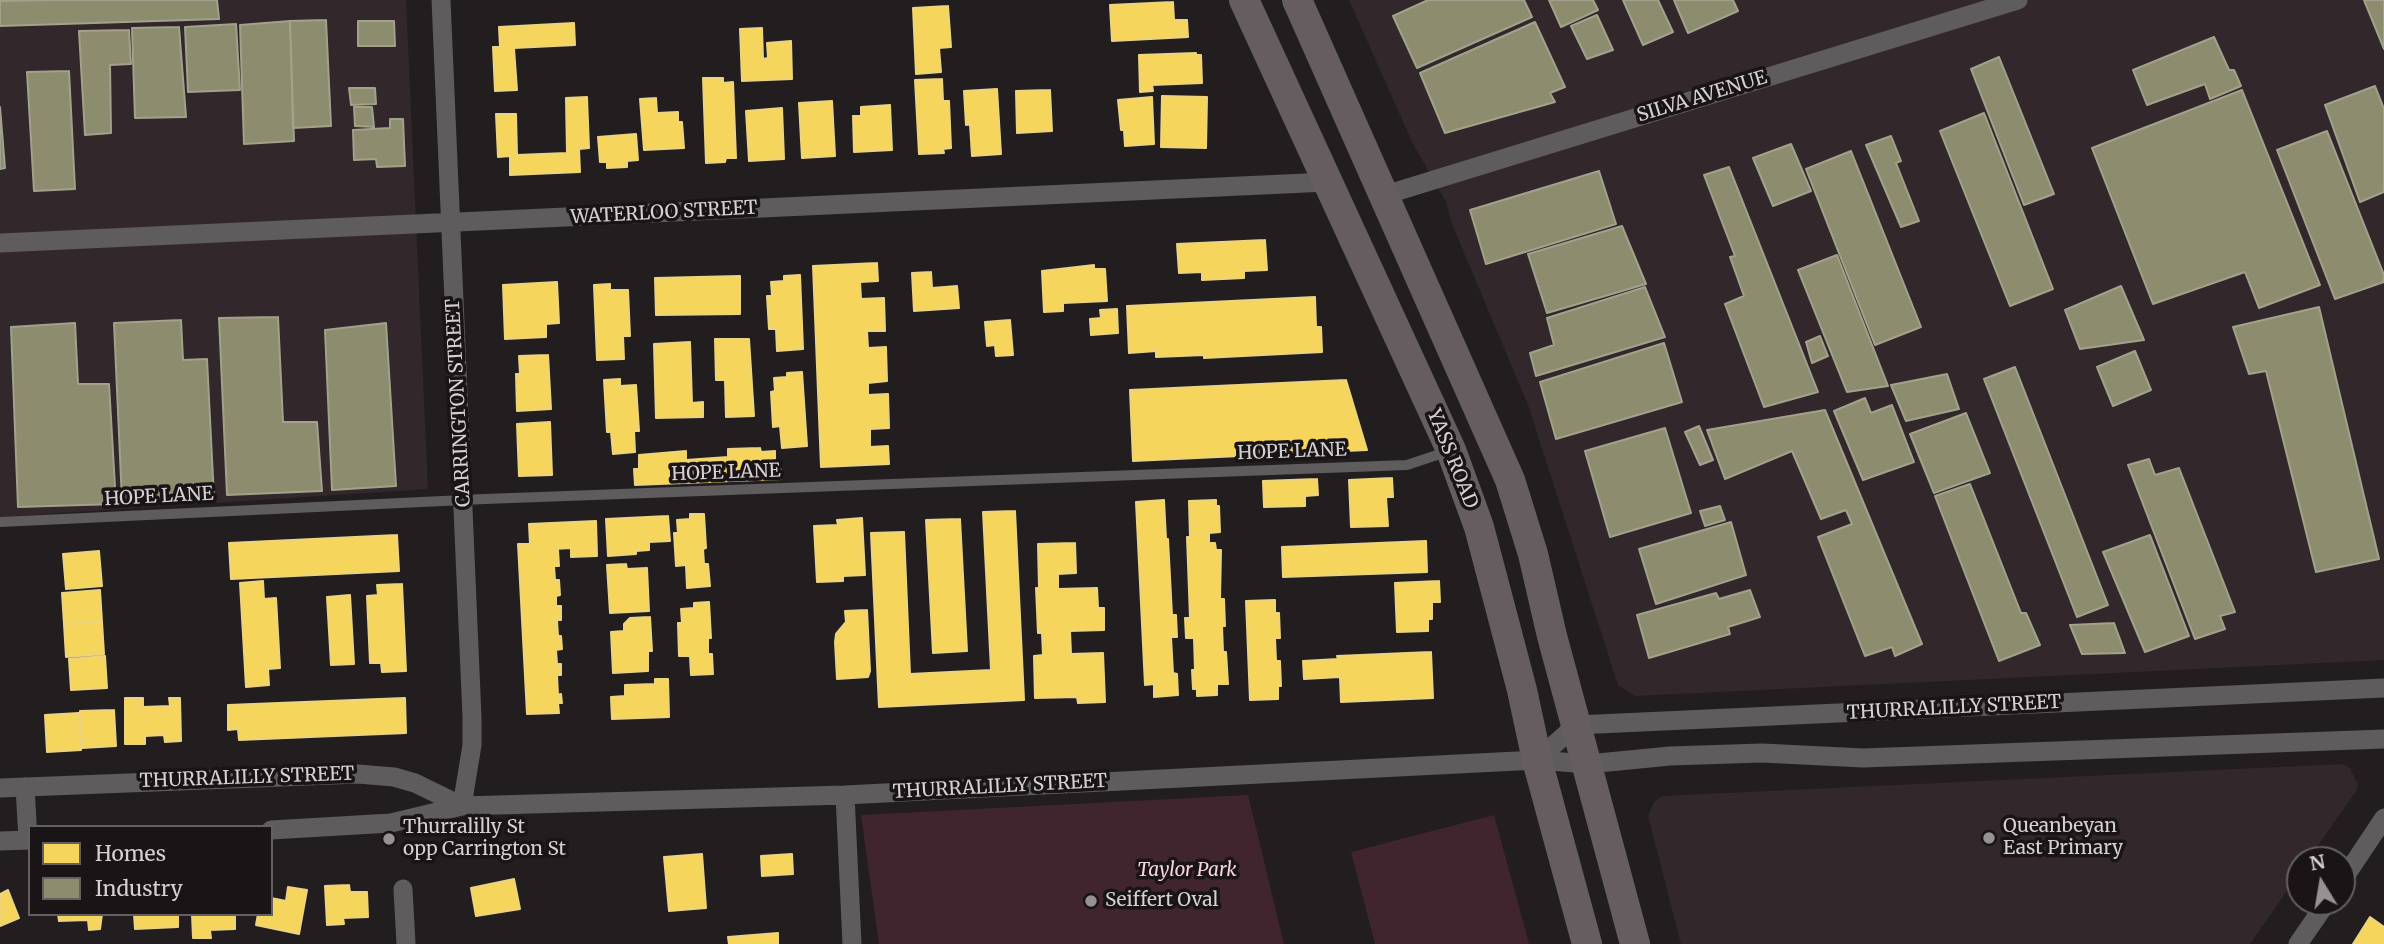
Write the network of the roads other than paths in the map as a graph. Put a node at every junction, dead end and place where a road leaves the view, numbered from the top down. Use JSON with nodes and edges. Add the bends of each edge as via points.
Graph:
{"nodes":[{"id":1,"x":441,"y":0,"type":"edge"},
{"id":2,"x":1244,"y":0,"type":"edge"},
{"id":3,"x":1297,"y":0,"type":"edge"},
{"id":4,"x":2018,"y":0,"type":"edge"},
{"id":5,"x":1328,"y":182,"type":"junction"},
{"id":6,"x":1385,"y":195,"type":"junction"},
{"id":7,"x":450,"y":223,"type":"junction"},
{"id":8,"x":0,"y":243,"type":"edge"},
{"id":9,"x":1451,"y":450,"type":"junction"},
{"id":10,"x":463,"y":501,"type":"junction"},
{"id":11,"x":0,"y":522,"type":"edge"},
{"id":12,"x":2384,"y":688,"type":"edge"},
{"id":13,"x":1576,"y":725,"type":"junction"},
{"id":14,"x":2384,"y":739,"type":"edge"},
{"id":15,"x":1537,"y":760,"type":"junction"},
{"id":16,"x":1588,"y":764,"type":"junction"},
{"id":17,"x":25,"y":787,"type":"junction"},
{"id":18,"x":0,"y":788,"type":"edge"},
{"id":19,"x":845,"y":795,"type":"junction"},
{"id":20,"x":461,"y":806,"type":"junction"},
{"id":21,"x":2384,"y":818,"type":"edge"},
{"id":22,"x":28,"y":827,"type":"edge"},
{"id":23,"x":273,"y":830,"type":"edge"},
{"id":24,"x":28,"y":840,"type":"edge"},
{"id":25,"x":0,"y":841,"type":"edge"},
{"id":26,"x":2356,"y":860,"type":"edge"},
{"id":27,"x":403,"y":889,"type":"dead end"},
{"id":28,"x":2317,"y":916,"type":"edge"},
{"id":29,"x":406,"y":944,"type":"edge"},
{"id":30,"x":852,"y":944,"type":"edge"},
{"id":31,"x":1587,"y":944,"type":"edge"},
{"id":32,"x":1635,"y":944,"type":"edge"},
{"id":33,"x":2298,"y":944,"type":"edge"}],
"edges":[{"from":1,"to":7,"type":"street","name":"CARRINGTON STREET"},
{"from":2,"to":5,"type":"main road","name":"YASS ROAD"},
{"from":3,"to":6,"type":"main road"},
{"from":4,"to":6,"type":"street","name":"SILVA AVENUE"},
{"from":5,"to":6,"type":"main road"},
{"from":5,"to":7,"type":"street","name":"WATERLOO STREET"},
{"from":5,"to":9,"type":"main road","name":"YASS ROAD"},
{"from":6,"to":13,"type":"main road","via":[[1510,480]]},
{"from":7,"to":8,"type":"street","name":"WATERLOO STREET"},
{"from":7,"to":10,"type":"street","name":"CARRINGTON STREET"},
{"from":9,"to":10,"type":"lane","name":"HOPE LANE","via":[[1407,465]]},
{"from":9,"to":15,"type":"main road","name":"YASS ROAD","via":[[1482,539]]},
{"from":10,"to":11,"type":"lane","name":"HOPE LANE"},
{"from":10,"to":20,"type":"street","name":"CARRINGTON STREET","via":[[472,732]]},
{"from":12,"to":13,"type":"street","name":"THURRALILLY STREET"},
{"from":13,"to":15,"type":"street"},
{"from":13,"to":16,"type":"main road"},
{"from":14,"to":16,"type":"street","name":"THURRALILLY STREET","via":[[1863,758],[1670,756]]},
{"from":15,"to":16,"type":"street","name":"THURRALILLY STREET"},
{"from":15,"to":19,"type":"street","name":"THURRALILLY STREET"},
{"from":15,"to":31,"type":"main road","name":"YASS ROAD"},
{"from":16,"to":32,"type":"main road"},
{"from":17,"to":18,"type":"street","name":"THURRALILLY STREET"},
{"from":17,"to":20,"type":"street","name":"THURRALILLY STREET","via":[[358,774],[415,783]]},
{"from":17,"to":22,"type":"street"},
{"from":19,"to":20,"type":"street","name":"THURRALILLY STREET"},
{"from":19,"to":30,"type":"street"},
{"from":20,"to":23,"type":"street","name":"THURRALILLY STREET","via":[[391,823]]},
{"from":21,"to":26,"type":"street"},
{"from":24,"to":25,"type":"street"},
{"from":27,"to":29,"type":"street"},
{"from":28,"to":33,"type":"street"}]}
